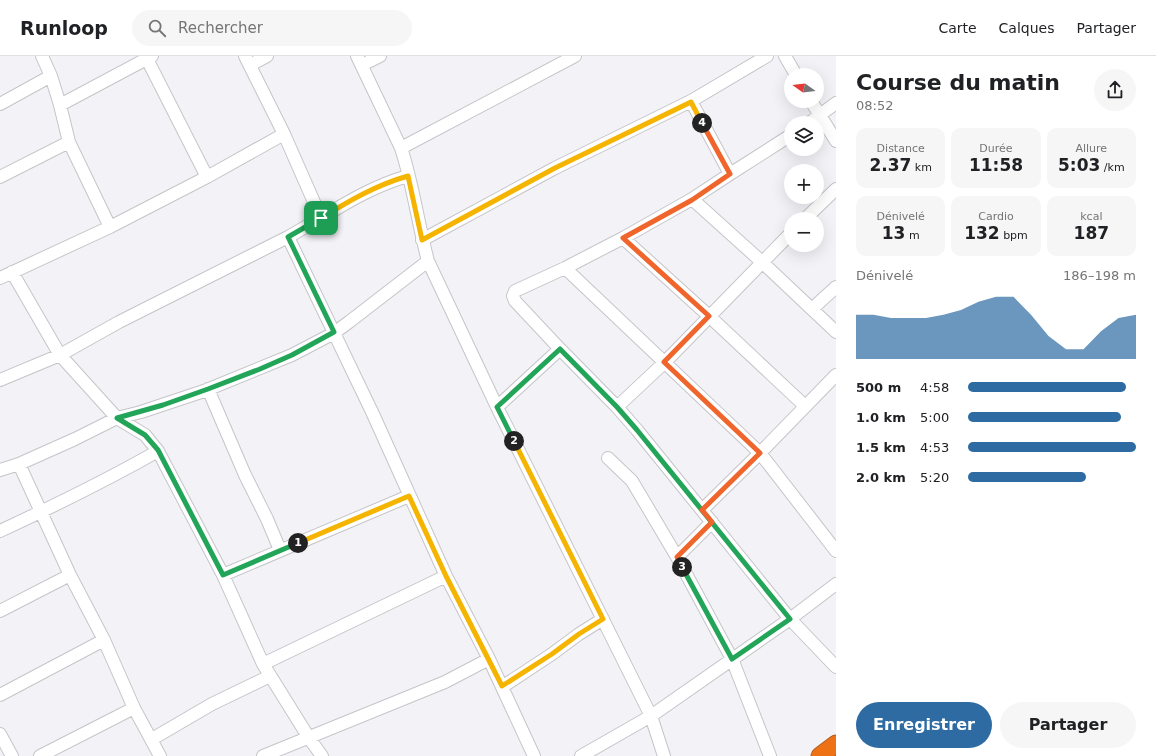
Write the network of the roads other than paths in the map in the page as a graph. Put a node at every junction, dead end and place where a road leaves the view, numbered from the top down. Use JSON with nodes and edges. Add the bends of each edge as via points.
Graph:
{"nodes":[{"id":1,"x":42,"y":56,"type":"edge"},
{"id":2,"x":267,"y":56,"type":"edge"},
{"id":3,"x":380,"y":56,"type":"edge"},
{"id":4,"x":575,"y":56,"type":"edge"},
{"id":5,"x":767,"y":56,"type":"edge"},
{"id":6,"x":785,"y":56,"type":"edge"},
{"id":7,"x":150,"y":57,"type":"edge"},
{"id":8,"x":360,"y":60,"type":"edge"},
{"id":9,"x":247,"y":61,"type":"edge"},
{"id":10,"x":792,"y":68,"type":"edge"},
{"id":11,"x":51,"y":76,"type":"junction"},
{"id":12,"x":691,"y":102,"type":"junction"},
{"id":13,"x":836,"y":103,"type":"edge"},
{"id":14,"x":0,"y":104,"type":"edge"},
{"id":15,"x":60,"y":105,"type":"junction"},
{"id":16,"x":816,"y":108,"type":"edge"},
{"id":17,"x":820,"y":115,"type":"junction"},
{"id":18,"x":284,"y":134,"type":"junction"},
{"id":19,"x":784,"y":140,"type":"edge"},
{"id":20,"x":836,"y":141,"type":"edge"},
{"id":21,"x":69,"y":142,"type":"junction"},
{"id":22,"x":401,"y":148,"type":"junction"},
{"id":23,"x":730,"y":174,"type":"junction"},
{"id":24,"x":408,"y":176,"type":"junction"},
{"id":25,"x":0,"y":177,"type":"edge"},
{"id":26,"x":207,"y":177,"type":"junction"},
{"id":27,"x":836,"y":189,"type":"edge"},
{"id":28,"x":692,"y":200,"type":"junction"},
{"id":29,"x":812,"y":212,"type":"edge"},
{"id":30,"x":321,"y":218,"type":"junction"},
{"id":31,"x":110,"y":227,"type":"junction"},
{"id":32,"x":288,"y":237,"type":"junction"},
{"id":33,"x":623,"y":238,"type":"junction"},
{"id":34,"x":422,"y":240,"type":"junction"},
{"id":35,"x":784,"y":240,"type":"edge"},
{"id":36,"x":428,"y":261,"type":"junction"},
{"id":37,"x":762,"y":262,"type":"junction"},
{"id":38,"x":565,"y":268,"type":"junction"},
{"id":39,"x":12,"y":272,"type":"junction"},
{"id":40,"x":0,"y":278,"type":"edge"},
{"id":41,"x":836,"y":287,"type":"edge"},
{"id":42,"x":812,"y":309,"type":"junction"},
{"id":43,"x":709,"y":316,"type":"junction"},
{"id":44,"x":334,"y":332,"type":"junction"},
{"id":45,"x":836,"y":332,"type":"edge"},
{"id":46,"x":560,"y":349,"type":"junction"},
{"id":47,"x":60,"y":355,"type":"junction"},
{"id":48,"x":664,"y":362,"type":"junction"},
{"id":49,"x":836,"y":375,"type":"edge"},
{"id":50,"x":0,"y":380,"type":"edge"},
{"id":51,"x":208,"y":389,"type":"junction"},
{"id":52,"x":806,"y":406,"type":"junction"},
{"id":53,"x":497,"y":407,"type":"junction"},
{"id":54,"x":617,"y":407,"type":"junction"},
{"id":55,"x":117,"y":418,"type":"junction"},
{"id":56,"x":158,"y":450,"type":"junction"},
{"id":57,"x":760,"y":453,"type":"junction"},
{"id":58,"x":608,"y":458,"type":"dead end"},
{"id":59,"x":19,"y":464,"type":"junction"},
{"id":60,"x":0,"y":470,"type":"edge"},
{"id":61,"x":409,"y":496,"type":"junction"},
{"id":62,"x":702,"y":510,"type":"junction"},
{"id":63,"x":40,"y":512,"type":"junction"},
{"id":64,"x":712,"y":522,"type":"junction"},
{"id":65,"x":0,"y":530,"type":"edge"},
{"id":66,"x":280,"y":550,"type":"junction"},
{"id":67,"x":836,"y":551,"type":"edge"},
{"id":68,"x":677,"y":557,"type":"junction"},
{"id":69,"x":70,"y":575,"type":"junction"},
{"id":70,"x":223,"y":575,"type":"junction"},
{"id":71,"x":446,"y":576,"type":"junction"},
{"id":72,"x":836,"y":584,"type":"edge"},
{"id":73,"x":0,"y":611,"type":"edge"},
{"id":74,"x":603,"y":619,"type":"junction"},
{"id":75,"x":790,"y":619,"type":"junction"},
{"id":76,"x":104,"y":640,"type":"junction"},
{"id":77,"x":489,"y":659,"type":"junction"},
{"id":78,"x":732,"y":659,"type":"junction"},
{"id":79,"x":263,"y":664,"type":"junction"},
{"id":80,"x":836,"y":667,"type":"edge"},
{"id":81,"x":270,"y":676,"type":"junction"},
{"id":82,"x":502,"y":686,"type":"junction"},
{"id":83,"x":0,"y":695,"type":"edge"},
{"id":84,"x":134,"y":708,"type":"junction"},
{"id":85,"x":651,"y":716,"type":"junction"},
{"id":86,"x":0,"y":734,"type":"edge"},
{"id":87,"x":309,"y":738,"type":"junction"},
{"id":88,"x":152,"y":739,"type":"junction"},
{"id":89,"x":836,"y":744,"type":"edge"},
{"id":90,"x":12,"y":756,"type":"edge"},
{"id":91,"x":40,"y":756,"type":"edge"},
{"id":92,"x":160,"y":756,"type":"edge"},
{"id":93,"x":263,"y":756,"type":"edge"},
{"id":94,"x":322,"y":756,"type":"edge"},
{"id":95,"x":534,"y":756,"type":"edge"},
{"id":96,"x":581,"y":756,"type":"edge"},
{"id":97,"x":664,"y":756,"type":"edge"},
{"id":98,"x":770,"y":756,"type":"edge"},
{"id":99,"x":820,"y":756,"type":"edge"}],
"edges":[{"from":1,"to":11,"type":"street"},
{"from":2,"to":9,"type":"street"},
{"from":3,"to":8,"type":"street"},
{"from":4,"to":22,"type":"street"},
{"from":5,"to":12,"type":"street"},
{"from":6,"to":10,"type":"street"},
{"from":7,"to":15,"type":"street"},
{"from":7,"to":26,"type":"street"},
{"from":8,"to":22,"type":"street"},
{"from":9,"to":18,"type":"street"},
{"from":11,"to":14,"type":"street"},
{"from":11,"to":15,"type":"street"},
{"from":12,"to":23,"type":"street"},
{"from":12,"to":34,"type":"street","via":[[555,168]]},
{"from":13,"to":17,"type":"street"},
{"from":15,"to":21,"type":"street"},
{"from":16,"to":17,"type":"street"},
{"from":17,"to":20,"type":"street"},
{"from":18,"to":26,"type":"street"},
{"from":18,"to":30,"type":"street"},
{"from":19,"to":23,"type":"street"},
{"from":21,"to":25,"type":"street"},
{"from":21,"to":31,"type":"street"},
{"from":22,"to":24,"type":"street"},
{"from":23,"to":28,"type":"street"},
{"from":24,"to":30,"type":"street","via":[[368,191]]},
{"from":24,"to":34,"type":"street"},
{"from":26,"to":31,"type":"street"},
{"from":27,"to":29,"type":"street"},
{"from":28,"to":33,"type":"street"},
{"from":28,"to":37,"type":"street"},
{"from":30,"to":32,"type":"street"},
{"from":31,"to":39,"type":"street"},
{"from":32,"to":44,"type":"street"},
{"from":32,"to":47,"type":"street","via":[[119,322]]},
{"from":33,"to":38,"type":"street"},
{"from":33,"to":43,"type":"street"},
{"from":34,"to":36,"type":"street"},
{"from":35,"to":37,"type":"street"},
{"from":36,"to":44,"type":"street"},
{"from":36,"to":53,"type":"street"},
{"from":37,"to":42,"type":"street"},
{"from":37,"to":43,"type":"street"},
{"from":38,"to":46,"type":"street","via":[[515,291],[513,296]]},
{"from":38,"to":48,"type":"street"},
{"from":39,"to":40,"type":"street"},
{"from":39,"to":47,"type":"street"},
{"from":41,"to":42,"type":"street"},
{"from":42,"to":45,"type":"street"},
{"from":43,"to":48,"type":"street"},
{"from":43,"to":52,"type":"street"},
{"from":44,"to":51,"type":"street","via":[[292,355]]},
{"from":44,"to":61,"type":"street"},
{"from":46,"to":53,"type":"street"},
{"from":46,"to":54,"type":"street"},
{"from":47,"to":50,"type":"street"},
{"from":47,"to":55,"type":"street"},
{"from":48,"to":54,"type":"street"},
{"from":48,"to":57,"type":"street"},
{"from":49,"to":52,"type":"street"},
{"from":51,"to":55,"type":"street"},
{"from":51,"to":66,"type":"street"},
{"from":52,"to":57,"type":"street"},
{"from":53,"to":74,"type":"street"},
{"from":54,"to":62,"type":"street"},
{"from":55,"to":56,"type":"street","via":[[145,435]]},
{"from":55,"to":59,"type":"street"},
{"from":56,"to":63,"type":"street","via":[[111,477]]},
{"from":56,"to":70,"type":"street"},
{"from":57,"to":62,"type":"street"},
{"from":57,"to":67,"type":"street"},
{"from":58,"to":68,"type":"street","via":[[632,482]]},
{"from":59,"to":60,"type":"street"},
{"from":59,"to":63,"type":"street"},
{"from":61,"to":66,"type":"street"},
{"from":61,"to":71,"type":"street"},
{"from":62,"to":64,"type":"street"},
{"from":63,"to":65,"type":"street"},
{"from":63,"to":69,"type":"street"},
{"from":64,"to":68,"type":"street"},
{"from":64,"to":75,"type":"street"},
{"from":66,"to":70,"type":"street"},
{"from":68,"to":78,"type":"street"},
{"from":69,"to":73,"type":"street"},
{"from":69,"to":76,"type":"street"},
{"from":70,"to":79,"type":"street"},
{"from":71,"to":77,"type":"street"},
{"from":71,"to":79,"type":"street"},
{"from":72,"to":75,"type":"street"},
{"from":74,"to":82,"type":"street"},
{"from":74,"to":85,"type":"street"},
{"from":75,"to":78,"type":"street"},
{"from":75,"to":80,"type":"street"},
{"from":76,"to":83,"type":"street"},
{"from":76,"to":84,"type":"street"},
{"from":77,"to":82,"type":"street"},
{"from":77,"to":87,"type":"street","via":[[445,682]]},
{"from":78,"to":85,"type":"street"},
{"from":78,"to":98,"type":"street"},
{"from":79,"to":81,"type":"street"},
{"from":81,"to":87,"type":"street"},
{"from":81,"to":88,"type":"street","via":[[212,704]]},
{"from":82,"to":95,"type":"street"},
{"from":84,"to":88,"type":"street"},
{"from":84,"to":91,"type":"street"},
{"from":85,"to":96,"type":"street"},
{"from":85,"to":97,"type":"street"},
{"from":86,"to":90,"type":"street"},
{"from":87,"to":93,"type":"street"},
{"from":87,"to":94,"type":"street"},
{"from":88,"to":92,"type":"street"},
{"from":89,"to":99,"type":"highway"}]}
